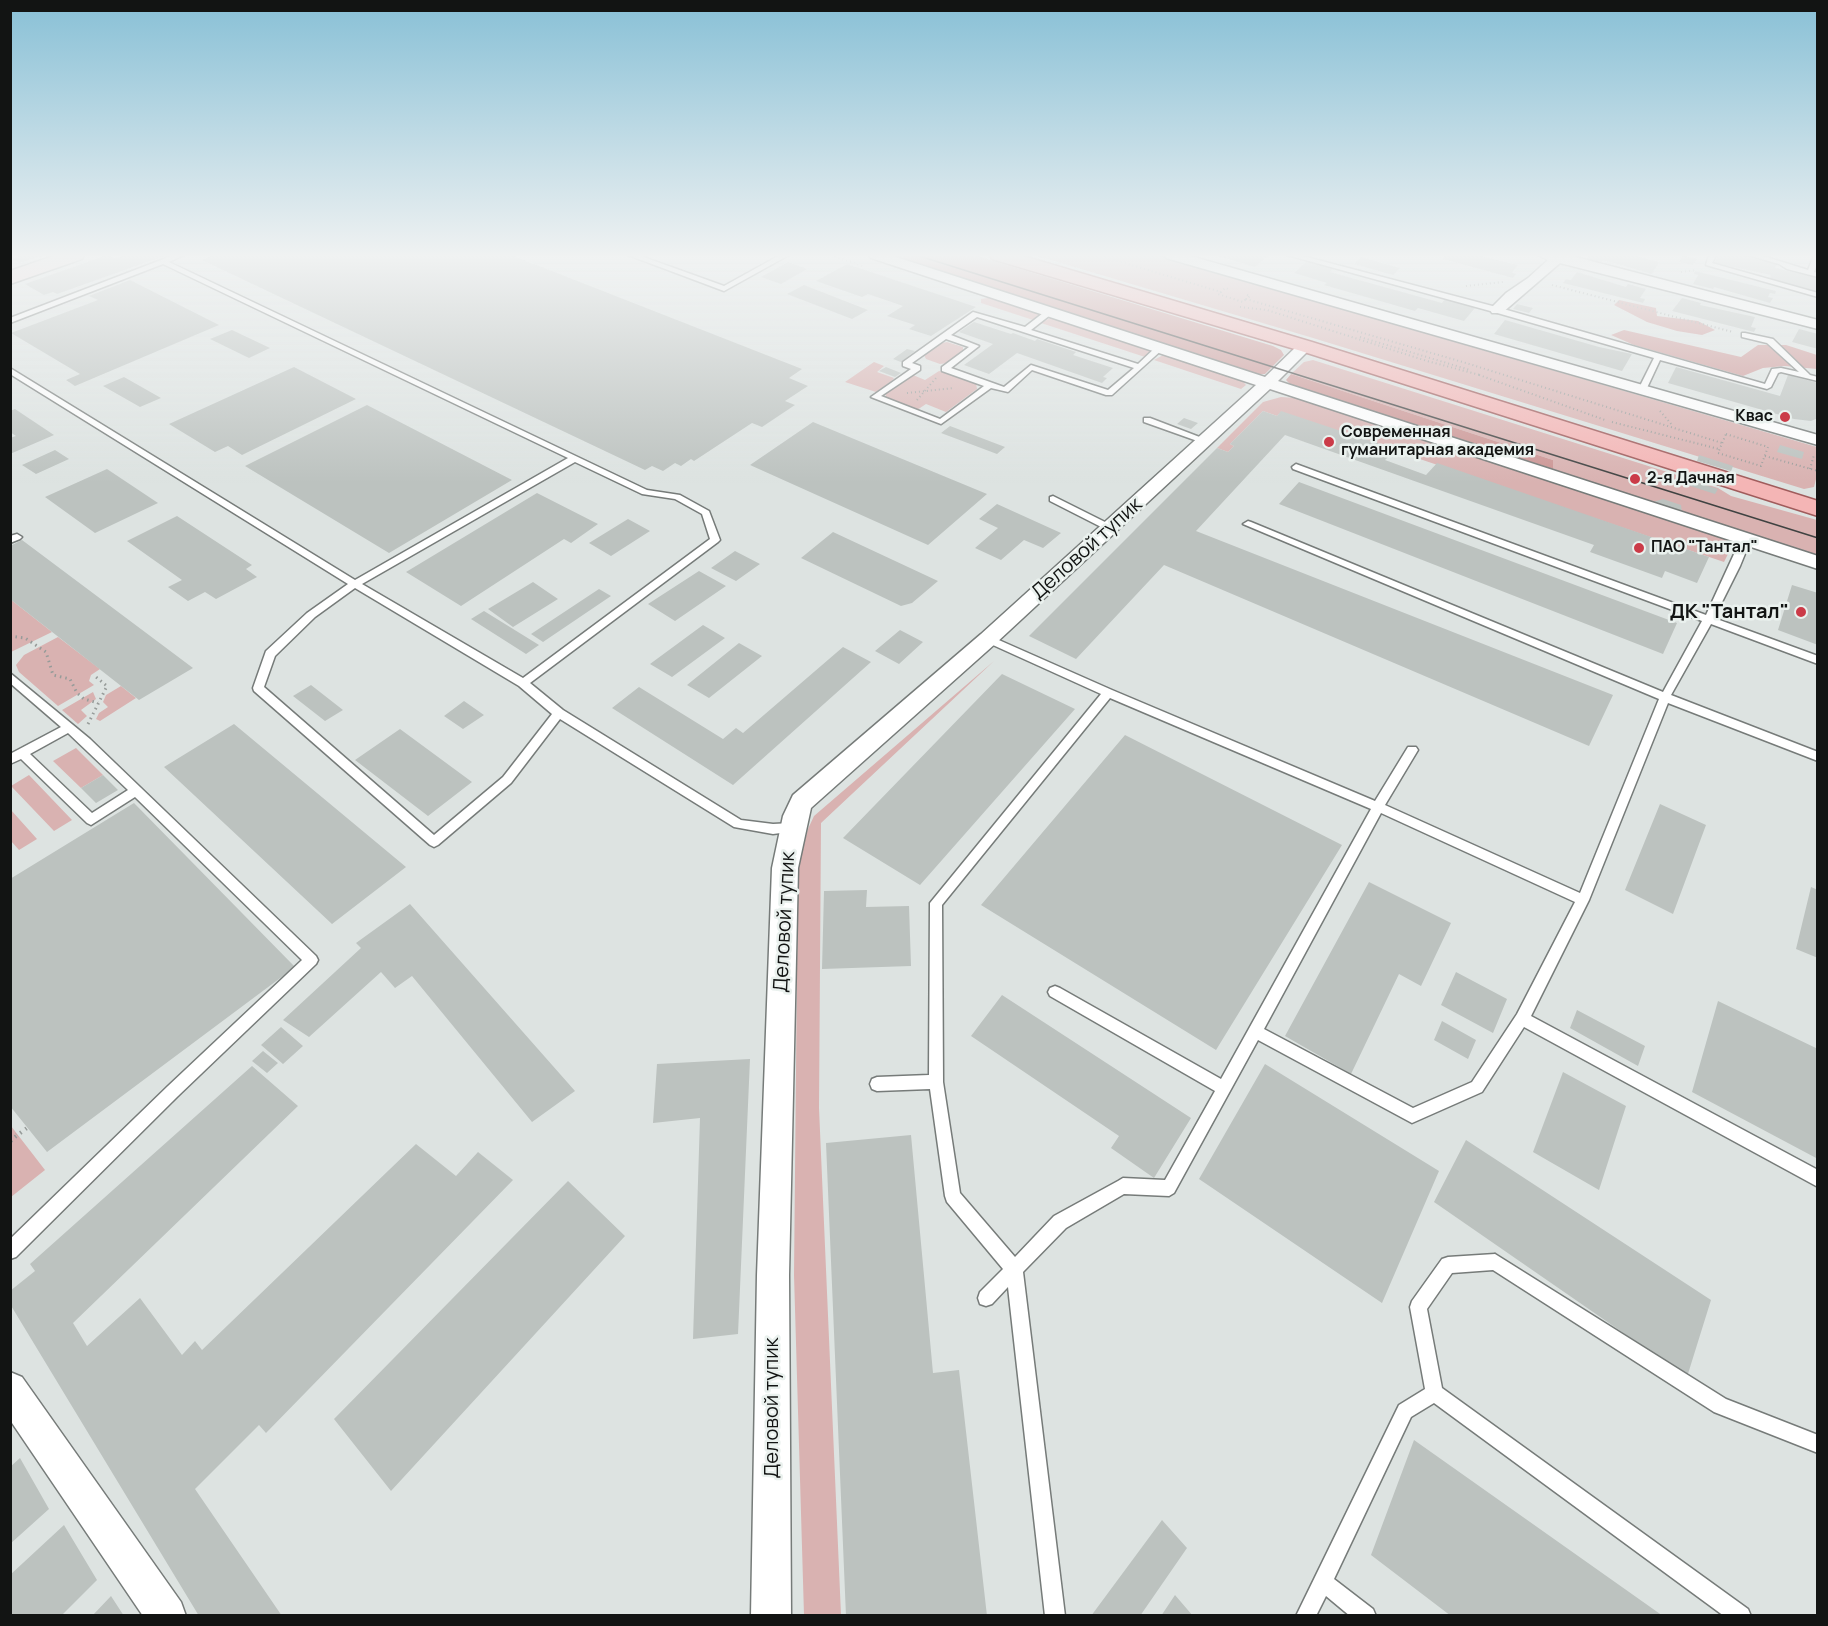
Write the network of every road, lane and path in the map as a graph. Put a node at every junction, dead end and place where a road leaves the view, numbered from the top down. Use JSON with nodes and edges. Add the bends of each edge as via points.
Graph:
{"nodes":[{"id":1,"x":308,"y":331,"type":"edge"},
{"id":2,"x":952,"y":331,"type":"edge"},
{"id":3,"x":1029,"y":331,"type":"edge"},
{"id":4,"x":1108,"y":331,"type":"edge"},
{"id":5,"x":1254,"y":331,"type":"edge"},
{"id":6,"x":1356,"y":331,"type":"edge"},
{"id":7,"x":1436,"y":331,"type":"edge"},
{"id":8,"x":1569,"y":331,"type":"edge"},
{"id":9,"x":1729,"y":331,"type":"edge"},
{"id":10,"x":1745,"y":335,"type":"joint"},
{"id":11,"x":945,"y":336,"type":"junction"},
{"id":12,"x":1305,"y":346,"type":"junction"},
{"id":13,"x":1160,"y":348,"type":"junction"},
{"id":14,"x":1658,"y":357,"type":"junction"},
{"id":15,"x":1139,"y":367,"type":"junction"},
{"id":16,"x":945,"y":369,"type":"junction"},
{"id":17,"x":10,"y":370,"type":"edge"},
{"id":18,"x":1480,"y":375,"type":"junction"},
{"id":19,"x":1809,"y":376,"type":"junction"},
{"id":20,"x":972,"y":378,"type":"junction"},
{"id":21,"x":1818,"y":379,"type":"edge"},
{"id":22,"x":1268,"y":384,"type":"junction"},
{"id":23,"x":990,"y":385,"type":"junction"},
{"id":24,"x":1642,"y":390,"type":"junction"},
{"id":25,"x":925,"y":391,"type":"junction"},
{"id":26,"x":875,"y":397,"type":"junction"},
{"id":27,"x":908,"y":409,"type":"junction"},
{"id":28,"x":1147,"y":420,"type":"dead end"},
{"id":29,"x":1818,"y":440,"type":"edge"},
{"id":30,"x":1206,"y":441,"type":"junction"},
{"id":31,"x":1722,"y":443,"type":"junction"},
{"id":32,"x":1719,"y":449,"type":"junction"},
{"id":33,"x":1765,"y":456,"type":"junction"},
{"id":34,"x":575,"y":458,"type":"junction"},
{"id":35,"x":1296,"y":467,"type":"dead end"},
{"id":36,"x":1818,"y":471,"type":"edge"},
{"id":37,"x":1053,"y":499,"type":"dead end"},
{"id":38,"x":1818,"y":509,"type":"edge"},
{"id":39,"x":1248,"y":524,"type":"dead end"},
{"id":40,"x":1110,"y":528,"type":"junction"},
{"id":41,"x":1746,"y":539,"type":"junction"},
{"id":42,"x":1818,"y":562,"type":"edge"},
{"id":43,"x":355,"y":584,"type":"junction"},
{"id":44,"x":1708,"y":620,"type":"junction"},
{"id":45,"x":10,"y":636,"type":"edge"},
{"id":46,"x":988,"y":639,"type":"junction"},
{"id":47,"x":1818,"y":660,"type":"edge"},
{"id":48,"x":10,"y":677,"type":"edge"},
{"id":49,"x":96,"y":677,"type":"dead end"},
{"id":50,"x":523,"y":684,"type":"junction"},
{"id":51,"x":1108,"y":693,"type":"junction"},
{"id":52,"x":1665,"y":698,"type":"junction"},
{"id":53,"x":98,"y":704,"type":"junction"},
{"id":54,"x":559,"y":713,"type":"junction"},
{"id":55,"x":72,"y":730,"type":"junction"},
{"id":56,"x":1412,"y":750,"type":"dead end"},
{"id":57,"x":22,"y":754,"type":"junction"},
{"id":58,"x":1818,"y":757,"type":"edge"},
{"id":59,"x":10,"y":760,"type":"edge"},
{"id":60,"x":136,"y":791,"type":"junction"},
{"id":61,"x":1378,"y":807,"type":"junction"},
{"id":62,"x":792,"y":828,"type":"junction"},
{"id":63,"x":1583,"y":900,"type":"junction"},
{"id":64,"x":1055,"y":992,"type":"dead end"},
{"id":65,"x":1522,"y":1019,"type":"junction"},
{"id":66,"x":1255,"y":1031,"type":"junction"},
{"id":67,"x":936,"y":1082,"type":"junction"},
{"id":68,"x":877,"y":1084,"type":"dead end"},
{"id":69,"x":1224,"y":1088,"type":"junction"},
{"id":70,"x":27,"y":1128,"type":"dead end"},
{"id":71,"x":10,"y":1141,"type":"edge"},
{"id":72,"x":1818,"y":1179,"type":"edge"},
{"id":73,"x":10,"y":1251,"type":"edge"},
{"id":74,"x":1014,"y":1269,"type":"junction"},
{"id":75,"x":986,"y":1298,"type":"dead end"},
{"id":76,"x":10,"y":1389,"type":"edge"},
{"id":77,"x":1434,"y":1393,"type":"junction"},
{"id":78,"x":1818,"y":1444,"type":"edge"},
{"id":79,"x":1323,"y":1582,"type":"junction"},
{"id":80,"x":167,"y":1616,"type":"edge"},
{"id":81,"x":771,"y":1616,"type":"edge"},
{"id":82,"x":1055,"y":1616,"type":"edge"},
{"id":83,"x":1306,"y":1616,"type":"edge"},
{"id":84,"x":1366,"y":1616,"type":"edge"},
{"id":85,"x":1741,"y":1616,"type":"edge"}],
"edges":[{"from":1,"to":34,"type":"lane"},
{"from":2,"to":11,"type":"lane"},
{"from":3,"to":15,"type":"lane"},
{"from":4,"to":13,"type":"street"},
{"from":5,"to":12,"type":"main road"},
{"from":6,"to":31,"type":"path"},
{"from":7,"to":24,"type":"street"},
{"from":8,"to":14,"type":"lane"},
{"from":9,"to":10,"type":"path"},
{"from":10,"to":19,"type":"lane","via":[[1770,341]]},
{"from":11,"to":16,"type":"lane","via":[[975,346]]},
{"from":11,"to":26,"type":"lane","via":[[906,364],[917,368]]},
{"from":12,"to":22,"type":"street","name":"Деловой тупик"},
{"from":12,"to":38,"type":"main road"},
{"from":13,"to":15,"type":"lane"},
{"from":13,"to":22,"type":"street"},
{"from":14,"to":19,"type":"lane","via":[[1767,387],[1775,371]]},
{"from":14,"to":24,"type":"lane"},
{"from":15,"to":23,"type":"lane","via":[[1109,393],[1031,368],[1005,390]]},
{"from":16,"to":20,"type":"lane"},
{"from":16,"to":25,"type":"path"},
{"from":17,"to":43,"type":"lane"},
{"from":18,"to":18,"type":"path","via":[[1397,346],[1341,332],[1427,361]]},
{"from":18,"to":32,"type":"path","via":[[1613,423]]},
{"from":19,"to":21,"type":"lane"},
{"from":20,"to":23,"type":"lane"},
{"from":20,"to":25,"type":"path","via":[[964,387]]},
{"from":22,"to":30,"type":"street","name":"Деловой тупик"},
{"from":22,"to":41,"type":"street"},
{"from":23,"to":27,"type":"lane","via":[[941,422]]},
{"from":24,"to":29,"type":"street"},
{"from":25,"to":26,"type":"path"},
{"from":25,"to":27,"type":"path"},
{"from":26,"to":27,"type":"lane"},
{"from":28,"to":30,"type":"lane"},
{"from":30,"to":40,"type":"street","name":"Деловой тупик"},
{"from":31,"to":32,"type":"path"},
{"from":31,"to":33,"type":"path","via":[[1725,434],[1768,447]]},
{"from":32,"to":33,"type":"path","via":[[1718,453],[1761,466]]},
{"from":33,"to":36,"type":"path"},
{"from":34,"to":43,"type":"lane"},
{"from":34,"to":50,"type":"lane","via":[[645,492],[677,497],[705,513],[715,540]]},
{"from":35,"to":44,"type":"lane"},
{"from":37,"to":40,"type":"lane"},
{"from":39,"to":52,"type":"lane"},
{"from":40,"to":46,"type":"street","name":"Деловой тупик"},
{"from":41,"to":42,"type":"street"},
{"from":41,"to":44,"type":"lane"},
{"from":43,"to":50,"type":"lane"},
{"from":43,"to":54,"type":"lane","via":[[311,615],[270,654],[258,688],[434,842],[507,780]]},
{"from":44,"to":47,"type":"lane"},
{"from":44,"to":52,"type":"lane"},
{"from":45,"to":53,"type":"path","via":[[25,638],[46,652],[53,675],[70,679],[77,693]]},
{"from":46,"to":51,"type":"lane"},
{"from":46,"to":62,"type":"street","name":"Деловой тупик","via":[[801,802]]},
{"from":48,"to":55,"type":"lane"},
{"from":49,"to":53,"type":"path","via":[[107,686]]},
{"from":50,"to":54,"type":"lane"},
{"from":51,"to":61,"type":"lane"},
{"from":51,"to":67,"type":"lane","via":[[936,903]]},
{"from":52,"to":58,"type":"lane"},
{"from":52,"to":63,"type":"lane"},
{"from":53,"to":55,"type":"path","via":[[89,724]]},
{"from":54,"to":62,"type":"lane","via":[[738,824]]},
{"from":55,"to":57,"type":"lane"},
{"from":55,"to":60,"type":"lane"},
{"from":56,"to":61,"type":"lane"},
{"from":57,"to":59,"type":"lane"},
{"from":57,"to":60,"type":"lane","via":[[91,820]]},
{"from":60,"to":73,"type":"lane","via":[[311,960]]},
{"from":61,"to":63,"type":"lane"},
{"from":61,"to":66,"type":"lane"},
{"from":62,"to":81,"type":"street","name":"Деловой тупик","via":[[785,868],[773,1263]]},
{"from":63,"to":65,"type":"lane"},
{"from":64,"to":69,"type":"lane"},
{"from":65,"to":66,"type":"lane","via":[[1477,1087],[1412,1116]]},
{"from":65,"to":72,"type":"lane"},
{"from":66,"to":69,"type":"lane"},
{"from":67,"to":68,"type":"lane"},
{"from":67,"to":74,"type":"lane","via":[[953,1196]]},
{"from":69,"to":74,"type":"lane","via":[[1169,1188],[1123,1186],[1060,1222]]},
{"from":70,"to":71,"type":"path"},
{"from":74,"to":75,"type":"lane"},
{"from":74,"to":82,"type":"lane"},
{"from":76,"to":80,"type":"street"},
{"from":77,"to":78,"type":"lane","via":[[1418,1306],[1448,1265],[1495,1262],[1720,1406]]},
{"from":77,"to":79,"type":"lane","via":[[1405,1411]]},
{"from":77,"to":85,"type":"lane"},
{"from":79,"to":83,"type":"lane"},
{"from":79,"to":84,"type":"lane"}]}
